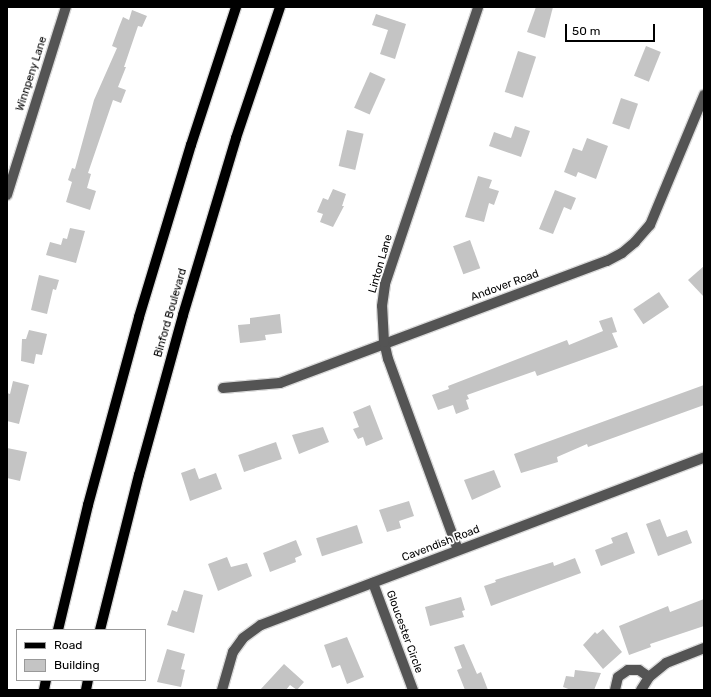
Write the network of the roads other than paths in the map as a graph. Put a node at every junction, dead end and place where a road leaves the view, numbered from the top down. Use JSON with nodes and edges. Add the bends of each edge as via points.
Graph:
{"nodes":[{"id":1,"x":66,"y":7,"type":"edge"},
{"id":2,"x":236,"y":7,"type":"edge"},
{"id":3,"x":280,"y":7,"type":"edge"},
{"id":4,"x":478,"y":7,"type":"edge"},
{"id":5,"x":704,"y":95,"type":"edge"},
{"id":6,"x":7,"y":195,"type":"edge"},
{"id":7,"x":384,"y":342,"type":"junction"},
{"id":8,"x":223,"y":388,"type":"dead end"},
{"id":9,"x":704,"y":458,"type":"edge"},
{"id":10,"x":458,"y":550,"type":"junction"},
{"id":11,"x":373,"y":583,"type":"junction"},
{"id":12,"x":58,"y":629,"type":"edge"},
{"id":13,"x":100,"y":629,"type":"edge"},
{"id":14,"x":704,"y":648,"type":"edge"},
{"id":15,"x":649,"y":677,"type":"junction"},
{"id":16,"x":222,"y":690,"type":"edge"},
{"id":17,"x":413,"y":690,"type":"edge"},
{"id":18,"x":615,"y":690,"type":"edge"},
{"id":19,"x":641,"y":690,"type":"edge"}],
"edges":[{"from":1,"to":6,"type":"street","name":"Winnpeny Lane"},
{"from":2,"to":12,"type":"main road","via":[[188,152],[141,310],[88,505]]},
{"from":3,"to":13,"type":"main road","name":"Binford Boulevard","via":[[236,138],[183,315],[137,481]]},
{"from":4,"to":7,"type":"street","name":"Linton Lane","via":[[385,284],[382,314]]},
{"from":5,"to":7,"type":"street","name":"Andover Road","via":[[658,209],[643,234],[626,249],[607,261]]},
{"from":7,"to":8,"type":"street","name":"Andover Road","via":[[280,383]]},
{"from":7,"to":10,"type":"street","name":"Linton Lane"},
{"from":9,"to":10,"type":"street","name":"Cavendish Road"},
{"from":10,"to":11,"type":"street","name":"Cavendish Road"},
{"from":11,"to":16,"type":"street","name":"Cavendish Road","via":[[256,627],[243,638],[233,652]]},
{"from":11,"to":17,"type":"street","name":"Gloucester Circle"},
{"from":14,"to":15,"type":"street","via":[[671,660]]},
{"from":15,"to":18,"type":"street","via":[[639,670],[628,670],[618,677]]},
{"from":15,"to":19,"type":"street"}]}
